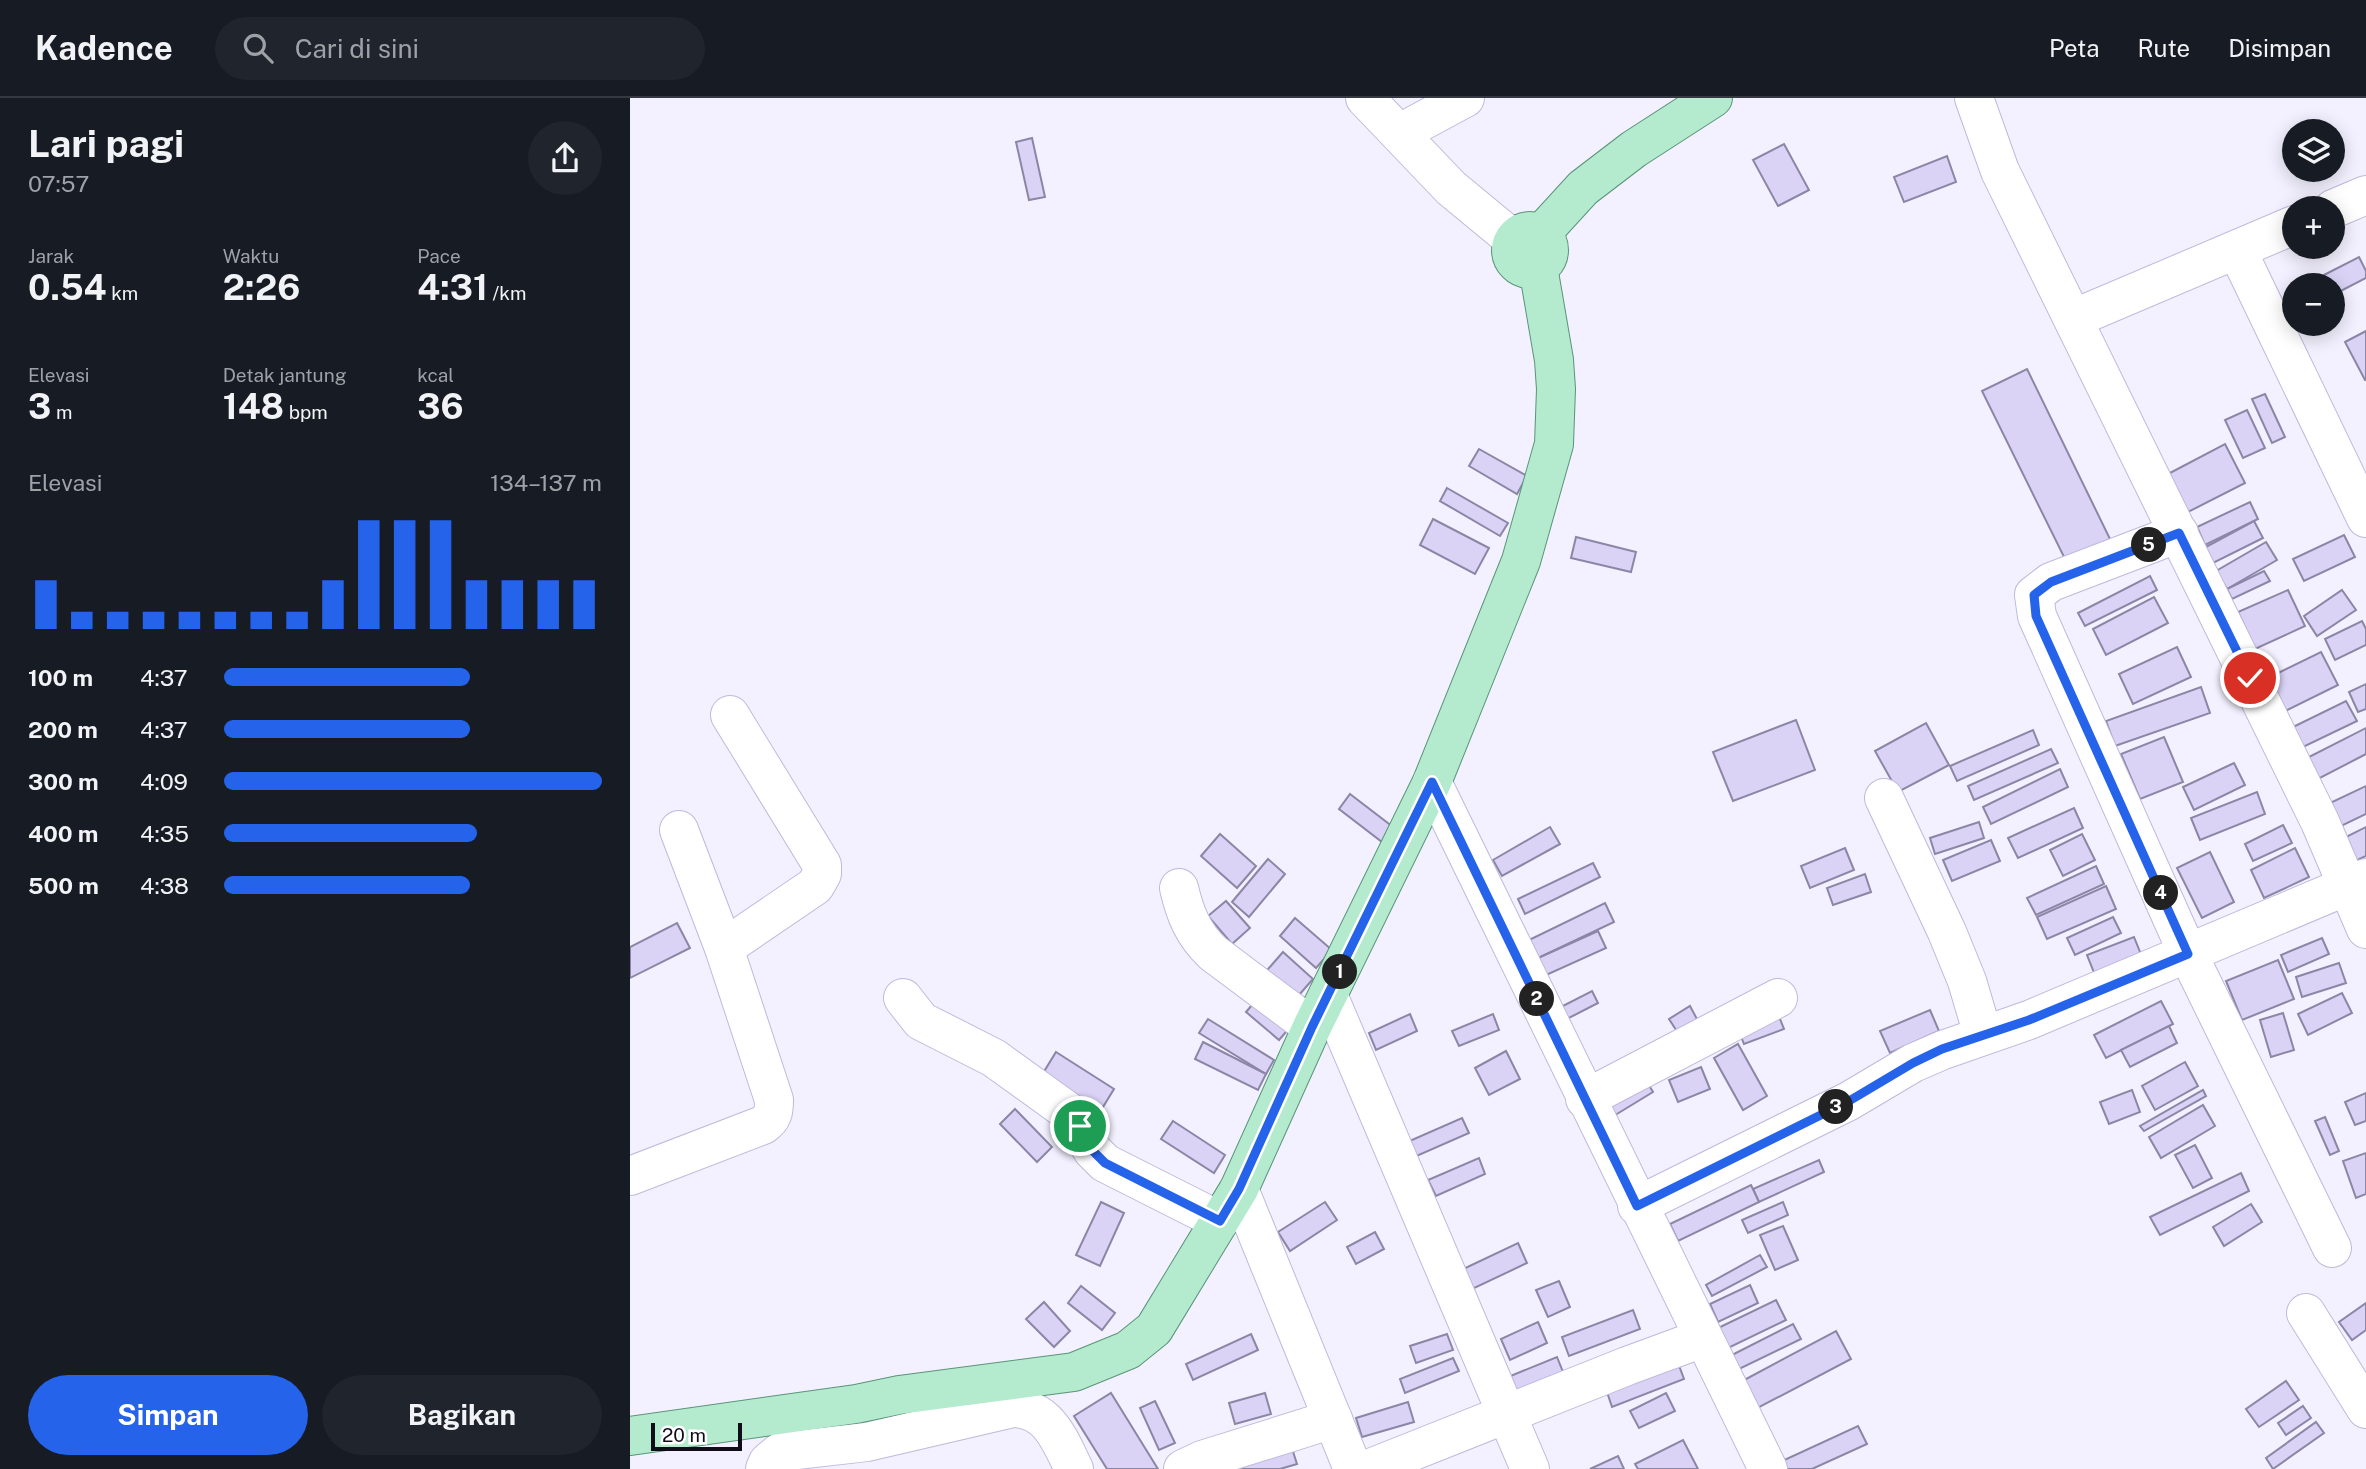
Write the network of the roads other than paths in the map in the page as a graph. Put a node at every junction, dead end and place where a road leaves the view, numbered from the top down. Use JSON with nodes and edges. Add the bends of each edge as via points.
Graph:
{"nodes":[{"id":1,"x":1365,"y":98,"type":"edge"},
{"id":2,"x":1465,"y":98,"type":"edge"},
{"id":3,"x":1713,"y":98,"type":"edge"},
{"id":4,"x":1974,"y":98,"type":"edge"},
{"id":5,"x":1400,"y":133,"type":"junction"},
{"id":6,"x":2366,"y":195,"type":"edge"},
{"id":7,"x":2345,"y":204,"type":"edge"},
{"id":8,"x":2282,"y":230,"type":"edge"},
{"id":9,"x":1531,"y":247,"type":"junction"},
{"id":10,"x":2237,"y":250,"type":"junction"},
{"id":11,"x":2074,"y":318,"type":"junction"},
{"id":12,"x":2366,"y":518,"type":"edge"},
{"id":13,"x":2179,"y":533,"type":"junction"},
{"id":14,"x":730,"y":715,"type":"dead end"},
{"id":15,"x":1432,"y":782,"type":"junction"},
{"id":16,"x":1884,"y":798,"type":"dead end"},
{"id":17,"x":679,"y":830,"type":"dead end"},
{"id":18,"x":2356,"y":882,"type":"edge"},
{"id":19,"x":1180,"y":888,"type":"dead end"},
{"id":20,"x":2366,"y":929,"type":"edge"},
{"id":21,"x":724,"y":948,"type":"junction"},
{"id":22,"x":2188,"y":954,"type":"junction"},
{"id":23,"x":903,"y":998,"type":"dead end"},
{"id":24,"x":1778,"y":999,"type":"dead end"},
{"id":25,"x":1320,"y":1011,"type":"junction"},
{"id":26,"x":1983,"y":1035,"type":"junction"},
{"id":27,"x":1585,"y":1099,"type":"junction"},
{"id":28,"x":630,"y":1176,"type":"edge"},
{"id":29,"x":1239,"y":1189,"type":"junction"},
{"id":30,"x":1637,"y":1206,"type":"junction"},
{"id":31,"x":1220,"y":1221,"type":"junction"},
{"id":32,"x":2332,"y":1248,"type":"dead end"},
{"id":33,"x":2306,"y":1313,"type":"dead end"},
{"id":34,"x":1703,"y":1338,"type":"junction"},
{"id":35,"x":856,"y":1404,"type":"junction"},
{"id":36,"x":2366,"y":1409,"type":"edge"},
{"id":37,"x":1507,"y":1415,"type":"junction"},
{"id":38,"x":1333,"y":1419,"type":"junction"},
{"id":39,"x":630,"y":1436,"type":"edge"},
{"id":40,"x":870,"y":1455,"type":"edge"},
{"id":41,"x":765,"y":1469,"type":"edge"},
{"id":42,"x":1074,"y":1469,"type":"edge"},
{"id":43,"x":1183,"y":1469,"type":"edge"},
{"id":44,"x":1353,"y":1469,"type":"edge"},
{"id":45,"x":1368,"y":1469,"type":"edge"},
{"id":46,"x":1530,"y":1469,"type":"edge"},
{"id":47,"x":1768,"y":1469,"type":"edge"}],
"edges":[{"from":1,"to":5,"type":"street"},
{"from":2,"to":5,"type":"street"},
{"from":3,"to":9,"type":"main road","via":[[1593,180]]},
{"from":4,"to":11,"type":"street","via":[[2000,171]]},
{"from":5,"to":9,"type":"street","via":[[1451,188]]},
{"from":6,"to":7,"type":"street"},
{"from":8,"to":10,"type":"street"},
{"from":9,"to":15,"type":"main road","via":[[1554,360],[1553,444],[1521,561]]},
{"from":10,"to":11,"type":"street"},
{"from":10,"to":12,"type":"street"},
{"from":11,"to":13,"type":"street"},
{"from":13,"to":18,"type":"street","via":[[2320,822]]},
{"from":13,"to":22,"type":"street","via":[[2051,582],[2034,595],[2036,616]]},
{"from":14,"to":21,"type":"street","via":[[821,865],[822,874],[815,886]]},
{"from":15,"to":25,"type":"main road"},
{"from":15,"to":27,"type":"street"},
{"from":16,"to":26,"type":"street","via":[[1947,932]]},
{"from":17,"to":21,"type":"street"},
{"from":18,"to":20,"type":"street"},
{"from":18,"to":22,"type":"street"},
{"from":19,"to":25,"type":"street","via":[[1190,925],[1213,953]]},
{"from":21,"to":28,"type":"street","via":[[774,1111],[763,1125]]},
{"from":22,"to":26,"type":"street"},
{"from":22,"to":32,"type":"street"},
{"from":23,"to":31,"type":"street","via":[[921,1021],[995,1058],[1073,1115],[1092,1150],[1105,1163]]},
{"from":24,"to":27,"type":"street"},
{"from":25,"to":29,"type":"main road"},
{"from":25,"to":37,"type":"street"},
{"from":26,"to":30,"type":"street","via":[[1913,1063],[1849,1101]]},
{"from":27,"to":30,"type":"street"},
{"from":29,"to":31,"type":"main road"},
{"from":29,"to":38,"type":"street"},
{"from":30,"to":34,"type":"street"},
{"from":31,"to":35,"type":"main road","via":[[1154,1329],[1128,1350],[1074,1372]]},
{"from":33,"to":36,"type":"street"},
{"from":34,"to":37,"type":"street"},
{"from":34,"to":47,"type":"street"},
{"from":35,"to":39,"type":"main road"},
{"from":35,"to":40,"type":"street"},
{"from":37,"to":45,"type":"street"},
{"from":37,"to":46,"type":"street"},
{"from":38,"to":43,"type":"street"},
{"from":38,"to":44,"type":"street"},
{"from":40,"to":41,"type":"street","via":[[779,1452]]},
{"from":40,"to":42,"type":"street","via":[[1024,1408],[1045,1420]]}]}
